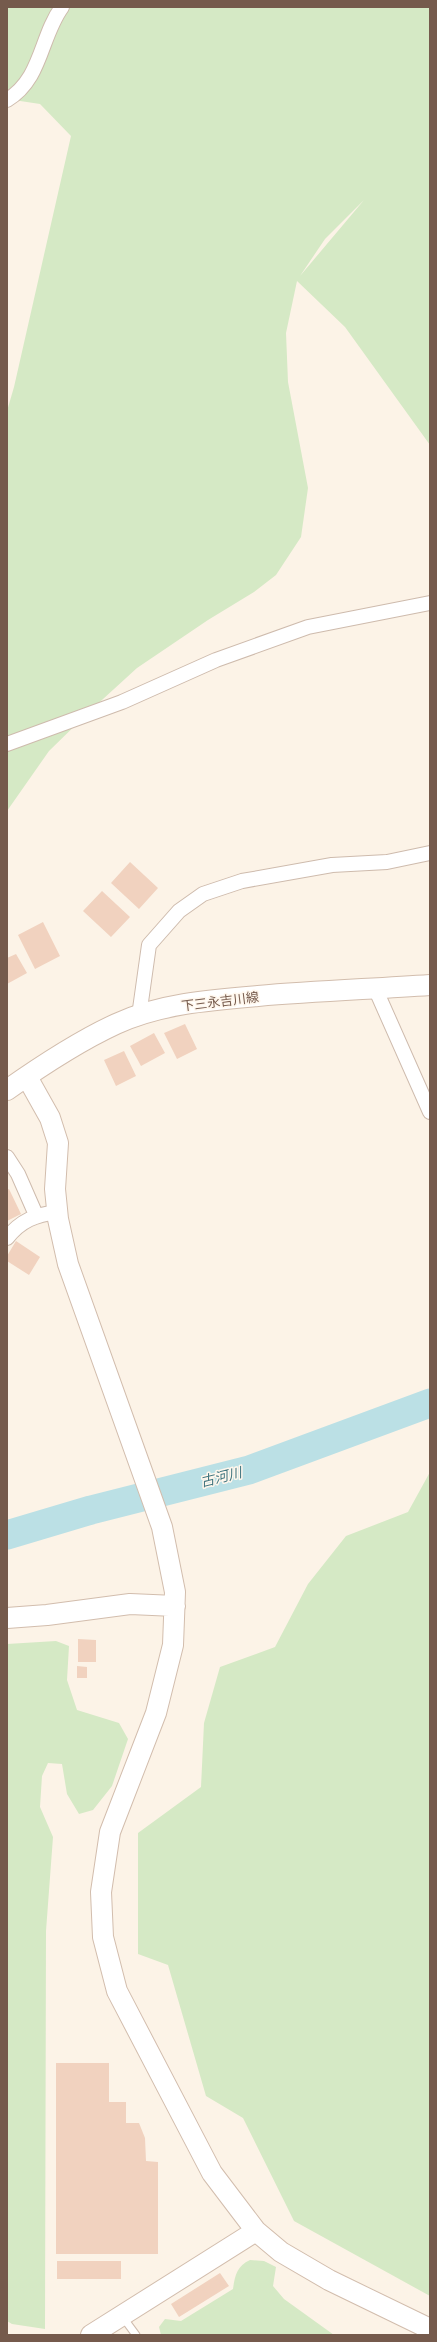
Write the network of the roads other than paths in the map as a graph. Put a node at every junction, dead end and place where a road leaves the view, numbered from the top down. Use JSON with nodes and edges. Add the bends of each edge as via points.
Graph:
{"nodes":[{"id":1,"x":62,"y":7,"type":"edge"},
{"id":2,"x":7,"y":100,"type":"edge"},
{"id":3,"x":430,"y":603,"type":"edge"},
{"id":4,"x":7,"y":744,"type":"edge"},
{"id":5,"x":430,"y":853,"type":"edge"},
{"id":6,"x":430,"y":985,"type":"edge"},
{"id":7,"x":375,"y":988,"type":"junction"},
{"id":8,"x":139,"y":1016,"type":"junction"},
{"id":9,"x":26,"y":1077,"type":"junction"},
{"id":10,"x":7,"y":1090,"type":"edge"},
{"id":11,"x":430,"y":1112,"type":"edge"},
{"id":12,"x":7,"y":1157,"type":"edge"},
{"id":13,"x":57,"y":1212,"type":"junction"},
{"id":14,"x":36,"y":1215,"type":"junction"},
{"id":15,"x":7,"y":1238,"type":"edge"},
{"id":16,"x":175,"y":1606,"type":"junction"},
{"id":17,"x":7,"y":1618,"type":"edge"},
{"id":18,"x":256,"y":2231,"type":"junction"},
{"id":19,"x":122,"y":2316,"type":"junction"},
{"id":20,"x":430,"y":2329,"type":"edge"},
{"id":21,"x":92,"y":2335,"type":"edge"},
{"id":22,"x":136,"y":2335,"type":"edge"}],
"edges":[{"from":1,"to":2,"type":"street","via":[[35,69],[20,92]]},
{"from":3,"to":4,"type":"street","via":[[308,627],[216,660],[122,702]]},
{"from":5,"to":8,"type":"street","via":[[387,862],[332,865],[242,881],[203,894],[179,911],[149,945]]},
{"from":6,"to":7,"type":"street","name":"下三永吉川線"},
{"from":7,"to":8,"type":"street","name":"下三永吉川線","via":[[198,1001]]},
{"from":7,"to":11,"type":"street"},
{"from":8,"to":9,"type":"street","name":"下三永吉川線","via":[[116,1024],[56,1057]]},
{"from":9,"to":10,"type":"street","name":"下三永吉川線"},
{"from":9,"to":13,"type":"street","via":[[50,1118],[58,1142]]},
{"from":12,"to":14,"type":"street","via":[[18,1174]]},
{"from":13,"to":14,"type":"street"},
{"from":13,"to":16,"type":"street","via":[[68,1264],[162,1528],[175,1592]]},
{"from":14,"to":15,"type":"street","via":[[14,1229]]},
{"from":16,"to":17,"type":"street","via":[[130,1604]]},
{"from":16,"to":18,"type":"street","via":[[173,1645],[156,1713],[110,1832],[101,1892],[103,1937],[117,1991],[182,2117],[212,2173]]},
{"from":18,"to":19,"type":"street"},
{"from":18,"to":20,"type":"street","via":[[280,2252],[329,2280]]},
{"from":19,"to":21,"type":"street"},
{"from":19,"to":22,"type":"lane"}]}
